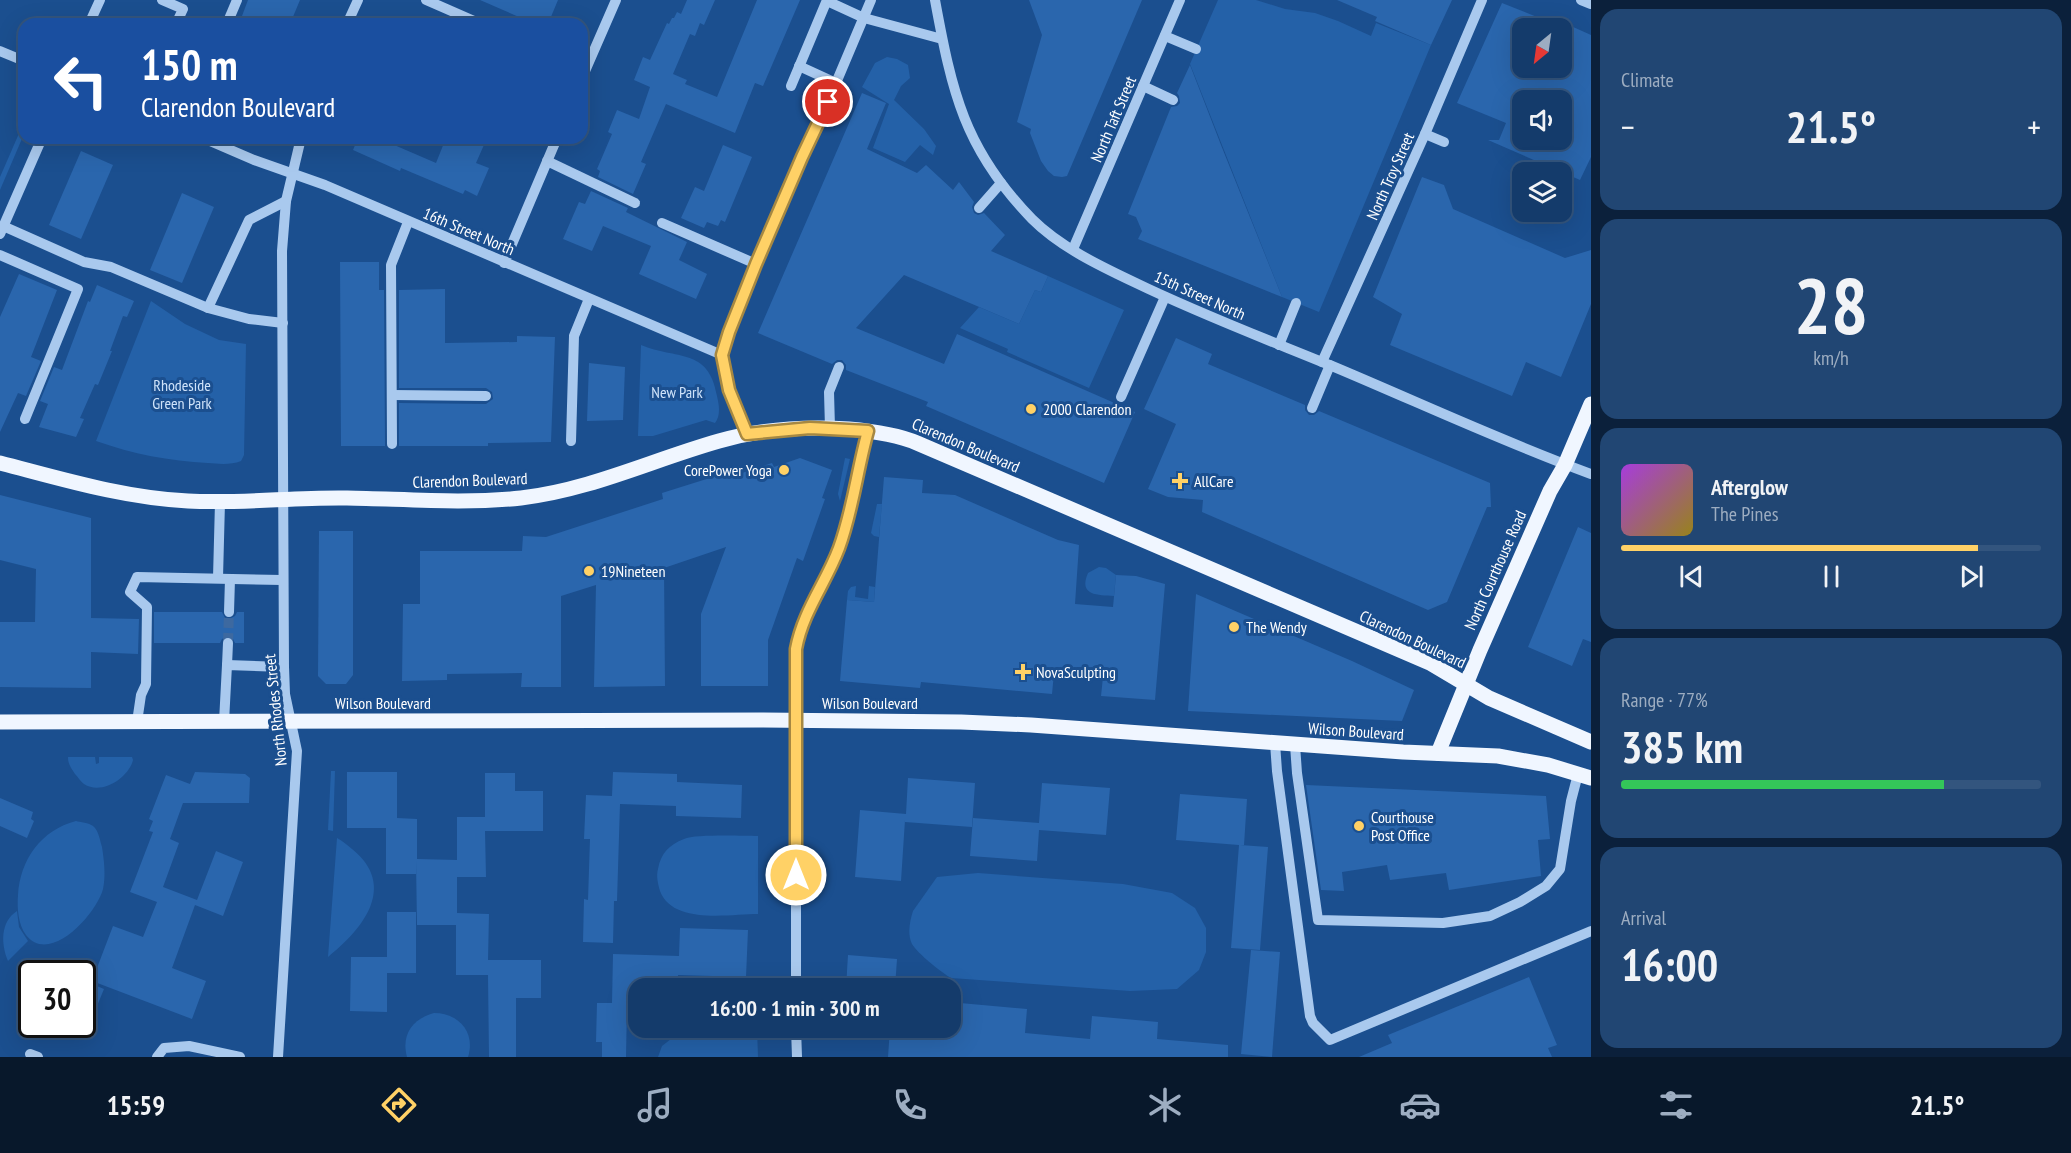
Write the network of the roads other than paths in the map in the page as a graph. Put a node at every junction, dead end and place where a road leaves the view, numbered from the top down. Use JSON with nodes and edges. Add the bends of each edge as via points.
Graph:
{"nodes":[{"id":1,"x":100,"y":0,"type":"edge"},
{"id":2,"x":162,"y":0,"type":"edge"},
{"id":3,"x":237,"y":0,"type":"edge"},
{"id":4,"x":358,"y":0,"type":"edge"},
{"id":5,"x":426,"y":0,"type":"edge"},
{"id":6,"x":616,"y":0,"type":"edge"},
{"id":7,"x":871,"y":0,"type":"edge"},
{"id":8,"x":935,"y":0,"type":"edge"},
{"id":9,"x":1180,"y":0,"type":"edge"},
{"id":10,"x":1482,"y":0,"type":"edge"},
{"id":11,"x":1581,"y":0,"type":"edge"},
{"id":12,"x":827,"y":1,"type":"edge"},
{"id":13,"x":1591,"y":4,"type":"edge"},
{"id":14,"x":92,"y":18,"type":"edge"},
{"id":15,"x":179,"y":18,"type":"edge"},
{"id":16,"x":229,"y":18,"type":"edge"},
{"id":17,"x":350,"y":18,"type":"edge"},
{"id":18,"x":467,"y":18,"type":"edge"},
{"id":19,"x":864,"y":18,"type":"junction"},
{"id":20,"x":1165,"y":36,"type":"junction"},
{"id":21,"x":942,"y":39,"type":"junction"},
{"id":22,"x":1197,"y":49,"type":"dead end"},
{"id":23,"x":0,"y":51,"type":"edge"},
{"id":24,"x":18,"y":58,"type":"edge"},
{"id":25,"x":588,"y":64,"type":"edge"},
{"id":26,"x":800,"y":66,"type":"junction"},
{"id":27,"x":836,"y":83,"type":"junction"},
{"id":28,"x":791,"y":86,"type":"dead end"},
{"id":29,"x":1143,"y":86,"type":"junction"},
{"id":30,"x":1173,"y":100,"type":"dead end"},
{"id":31,"x":1425,"y":134,"type":"junction"},
{"id":32,"x":1444,"y":142,"type":"dead end"},
{"id":33,"x":39,"y":144,"type":"edge"},
{"id":34,"x":218,"y":144,"type":"edge"},
{"id":35,"x":299,"y":144,"type":"edge"},
{"id":36,"x":554,"y":144,"type":"edge"},
{"id":37,"x":547,"y":161,"type":"junction"},
{"id":38,"x":292,"y":173,"type":"junction"},
{"id":39,"x":1001,"y":183,"type":"junction"},
{"id":40,"x":286,"y":201,"type":"junction"},
{"id":41,"x":635,"y":203,"type":"dead end"},
{"id":42,"x":979,"y":208,"type":"dead end"},
{"id":43,"x":408,"y":222,"type":"junction"},
{"id":44,"x":662,"y":223,"type":"dead end"},
{"id":45,"x":2,"y":225,"type":"edge"},
{"id":46,"x":1073,"y":249,"type":"junction"},
{"id":47,"x":0,"y":255,"type":"edge"},
{"id":48,"x":504,"y":263,"type":"junction"},
{"id":49,"x":756,"y":264,"type":"junction"},
{"id":50,"x":1166,"y":297,"type":"junction"},
{"id":51,"x":590,"y":299,"type":"junction"},
{"id":52,"x":1296,"y":303,"type":"dead end"},
{"id":53,"x":208,"y":308,"type":"junction"},
{"id":54,"x":283,"y":323,"type":"junction"},
{"id":55,"x":1279,"y":345,"type":"junction"},
{"id":56,"x":722,"y":355,"type":"junction"},
{"id":57,"x":1326,"y":364,"type":"junction"},
{"id":58,"x":839,"y":367,"type":"dead end"},
{"id":59,"x":392,"y":395,"type":"junction"},
{"id":60,"x":486,"y":396,"type":"dead end"},
{"id":61,"x":1122,"y":397,"type":"dead end"},
{"id":62,"x":1591,"y":404,"type":"edge"},
{"id":63,"x":1312,"y":408,"type":"dead end"},
{"id":64,"x":25,"y":419,"type":"dead end"},
{"id":65,"x":830,"y":428,"type":"junction"},
{"id":66,"x":868,"y":431,"type":"junction"},
{"id":67,"x":747,"y":434,"type":"junction"},
{"id":68,"x":571,"y":441,"type":"dead end"},
{"id":69,"x":392,"y":444,"type":"dead end"},
{"id":70,"x":0,"y":463,"type":"edge"},
{"id":71,"x":1565,"y":465,"type":"junction"},
{"id":72,"x":1591,"y":474,"type":"edge"},
{"id":73,"x":282,"y":500,"type":"junction"},
{"id":74,"x":220,"y":502,"type":"junction"},
{"id":75,"x":224,"y":579,"type":"junction"},
{"id":76,"x":282,"y":580,"type":"junction"},
{"id":77,"x":228,"y":612,"type":"tunnel mouth"},
{"id":78,"x":228,"y":643,"type":"tunnel mouth"},
{"id":79,"x":227,"y":665,"type":"junction"},
{"id":80,"x":284,"y":667,"type":"junction"},
{"id":81,"x":1466,"y":684,"type":"junction"},
{"id":82,"x":290,"y":721,"type":"junction"},
{"id":83,"x":796,"y":721,"type":"junction"},
{"id":84,"x":0,"y":722,"type":"edge"},
{"id":85,"x":137,"y":722,"type":"junction"},
{"id":86,"x":224,"y":722,"type":"junction"},
{"id":87,"x":1591,"y":742,"type":"edge"},
{"id":88,"x":1275,"y":743,"type":"junction"},
{"id":89,"x":1295,"y":745,"type":"junction"},
{"id":90,"x":1438,"y":753,"type":"junction"},
{"id":91,"x":1585,"y":776,"type":"edge"},
{"id":92,"x":1591,"y":931,"type":"edge"},
{"id":93,"x":796,"y":978,"type":"edge"},
{"id":94,"x":796,"y":1038,"type":"edge"},
{"id":95,"x":157,"y":1057,"type":"edge"},
{"id":96,"x":240,"y":1057,"type":"edge"},
{"id":97,"x":278,"y":1057,"type":"edge"},
{"id":98,"x":797,"y":1057,"type":"edge"}],
"edges":[{"from":1,"to":14,"type":"street"},
{"from":2,"to":15,"type":"street","via":[[183,9]]},
{"from":3,"to":16,"type":"street"},
{"from":4,"to":17,"type":"street"},
{"from":5,"to":18,"type":"street"},
{"from":6,"to":25,"type":"street"},
{"from":7,"to":19,"type":"street"},
{"from":8,"to":21,"type":"street","name":"15th Street North"},
{"from":9,"to":20,"type":"street","name":"North Taft Street"},
{"from":10,"to":31,"type":"street","name":"North Troy Street"},
{"from":11,"to":13,"type":"street"},
{"from":12,"to":19,"type":"street"},
{"from":12,"to":26,"type":"street"},
{"from":19,"to":21,"type":"street"},
{"from":19,"to":27,"type":"street"},
{"from":20,"to":22,"type":"street"},
{"from":20,"to":29,"type":"street","name":"North Taft Street"},
{"from":21,"to":39,"type":"street","name":"15th Street North","via":[[962,115],[975,144]]},
{"from":23,"to":24,"type":"street"},
{"from":26,"to":27,"type":"street"},
{"from":26,"to":28,"type":"street"},
{"from":27,"to":49,"type":"street"},
{"from":29,"to":30,"type":"street"},
{"from":29,"to":46,"type":"street","name":"North Taft Street"},
{"from":31,"to":32,"type":"street"},
{"from":31,"to":57,"type":"street","name":"North Troy Street"},
{"from":33,"to":45,"type":"street"},
{"from":34,"to":38,"type":"street","name":"16th Street North"},
{"from":35,"to":38,"type":"street","name":"North Rhodes Street"},
{"from":36,"to":37,"type":"street"},
{"from":37,"to":41,"type":"street"},
{"from":37,"to":48,"type":"street"},
{"from":38,"to":40,"type":"street","name":"North Rhodes Street"},
{"from":38,"to":43,"type":"street","name":"16th Street North"},
{"from":39,"to":42,"type":"street"},
{"from":39,"to":46,"type":"street","name":"15th Street North","via":[[1034,221]]},
{"from":40,"to":53,"type":"street","via":[[249,220]]},
{"from":40,"to":54,"type":"street","name":"North Rhodes Street"},
{"from":43,"to":48,"type":"street","name":"16th Street North"},
{"from":43,"to":59,"type":"street","via":[[391,265]]},
{"from":44,"to":49,"type":"street"},
{"from":45,"to":53,"type":"street","via":[[84,262],[111,267]]},
{"from":46,"to":50,"type":"street","name":"15th Street North"},
{"from":47,"to":64,"type":"street","via":[[78,289]]},
{"from":48,"to":51,"type":"street","name":"16th Street North"},
{"from":49,"to":56,"type":"street"},
{"from":50,"to":55,"type":"street","name":"15th Street North"},
{"from":50,"to":61,"type":"street"},
{"from":51,"to":56,"type":"street","name":"16th Street North"},
{"from":51,"to":68,"type":"street","via":[[574,336]]},
{"from":52,"to":55,"type":"street"},
{"from":53,"to":54,"type":"street"},
{"from":54,"to":73,"type":"street","name":"North Rhodes Street"},
{"from":55,"to":57,"type":"street","name":"15th Street North"},
{"from":56,"to":67,"type":"street","via":[[729,390]]},
{"from":57,"to":63,"type":"street","name":"North Troy Street"},
{"from":57,"to":71,"type":"street","name":"15th Street North"},
{"from":58,"to":65,"type":"street","via":[[829,392]]},
{"from":59,"to":60,"type":"street"},
{"from":59,"to":69,"type":"street"},
{"from":62,"to":71,"type":"main road","name":"North Courthouse Road"},
{"from":65,"to":66,"type":"main road","name":"Clarendon Boulevard"},
{"from":65,"to":67,"type":"main road","name":"Clarendon Boulevard"},
{"from":66,"to":81,"type":"main road","name":"Clarendon Boulevard","via":[[917,443],[1431,663]]},
{"from":66,"to":83,"type":"street","via":[[844,534],[799,634]]},
{"from":67,"to":73,"type":"main road","name":"Clarendon Boulevard","via":[[558,493],[479,500]]},
{"from":70,"to":74,"type":"main road","name":"Clarendon Boulevard","via":[[107,490]]},
{"from":71,"to":72,"type":"street","name":"15th Street North"},
{"from":71,"to":81,"type":"main road","name":"North Courthouse Road"},
{"from":73,"to":74,"type":"main road","name":"Clarendon Boulevard"},
{"from":73,"to":76,"type":"street","name":"North Rhodes Street"},
{"from":74,"to":75,"type":"street"},
{"from":75,"to":76,"type":"street"},
{"from":75,"to":77,"type":"street"},
{"from":75,"to":85,"type":"street","via":[[137,577],[130,592],[147,607],[146,684]]},
{"from":76,"to":80,"type":"street","name":"North Rhodes Street"},
{"from":78,"to":79,"type":"street"},
{"from":79,"to":80,"type":"street"},
{"from":79,"to":86,"type":"street"},
{"from":80,"to":82,"type":"street","name":"North Rhodes Street"},
{"from":81,"to":87,"type":"main road","name":"Clarendon Boulevard","via":[[1489,698]]},
{"from":81,"to":90,"type":"main road","name":"North Courthouse Road"},
{"from":82,"to":83,"type":"main road","name":"Wilson Boulevard"},
{"from":82,"to":86,"type":"main road","name":"Wilson Boulevard"},
{"from":82,"to":97,"type":"street","name":"North Rhodes Street","via":[[297,751]]},
{"from":83,"to":88,"type":"main road","name":"Wilson Boulevard","via":[[1007,724]]},
{"from":83,"to":93,"type":"street"},
{"from":84,"to":85,"type":"main road","name":"Wilson Boulevard"},
{"from":85,"to":86,"type":"main road","name":"Wilson Boulevard"},
{"from":88,"to":89,"type":"main road","name":"Wilson Boulevard"},
{"from":88,"to":92,"type":"street","via":[[1310,1016],[1330,1040]]},
{"from":89,"to":90,"type":"main road","name":"Wilson Boulevard"},
{"from":89,"to":91,"type":"street","via":[[1318,920],[1443,922],[1490,916],[1520,902],[1545,886],[1560,869],[1571,801]]},
{"from":90,"to":91,"type":"main road","name":"Wilson Boulevard","via":[[1524,760]]},
{"from":94,"to":98,"type":"street"},
{"from":95,"to":96,"type":"street","via":[[164,1048],[189,1046]]}]}
